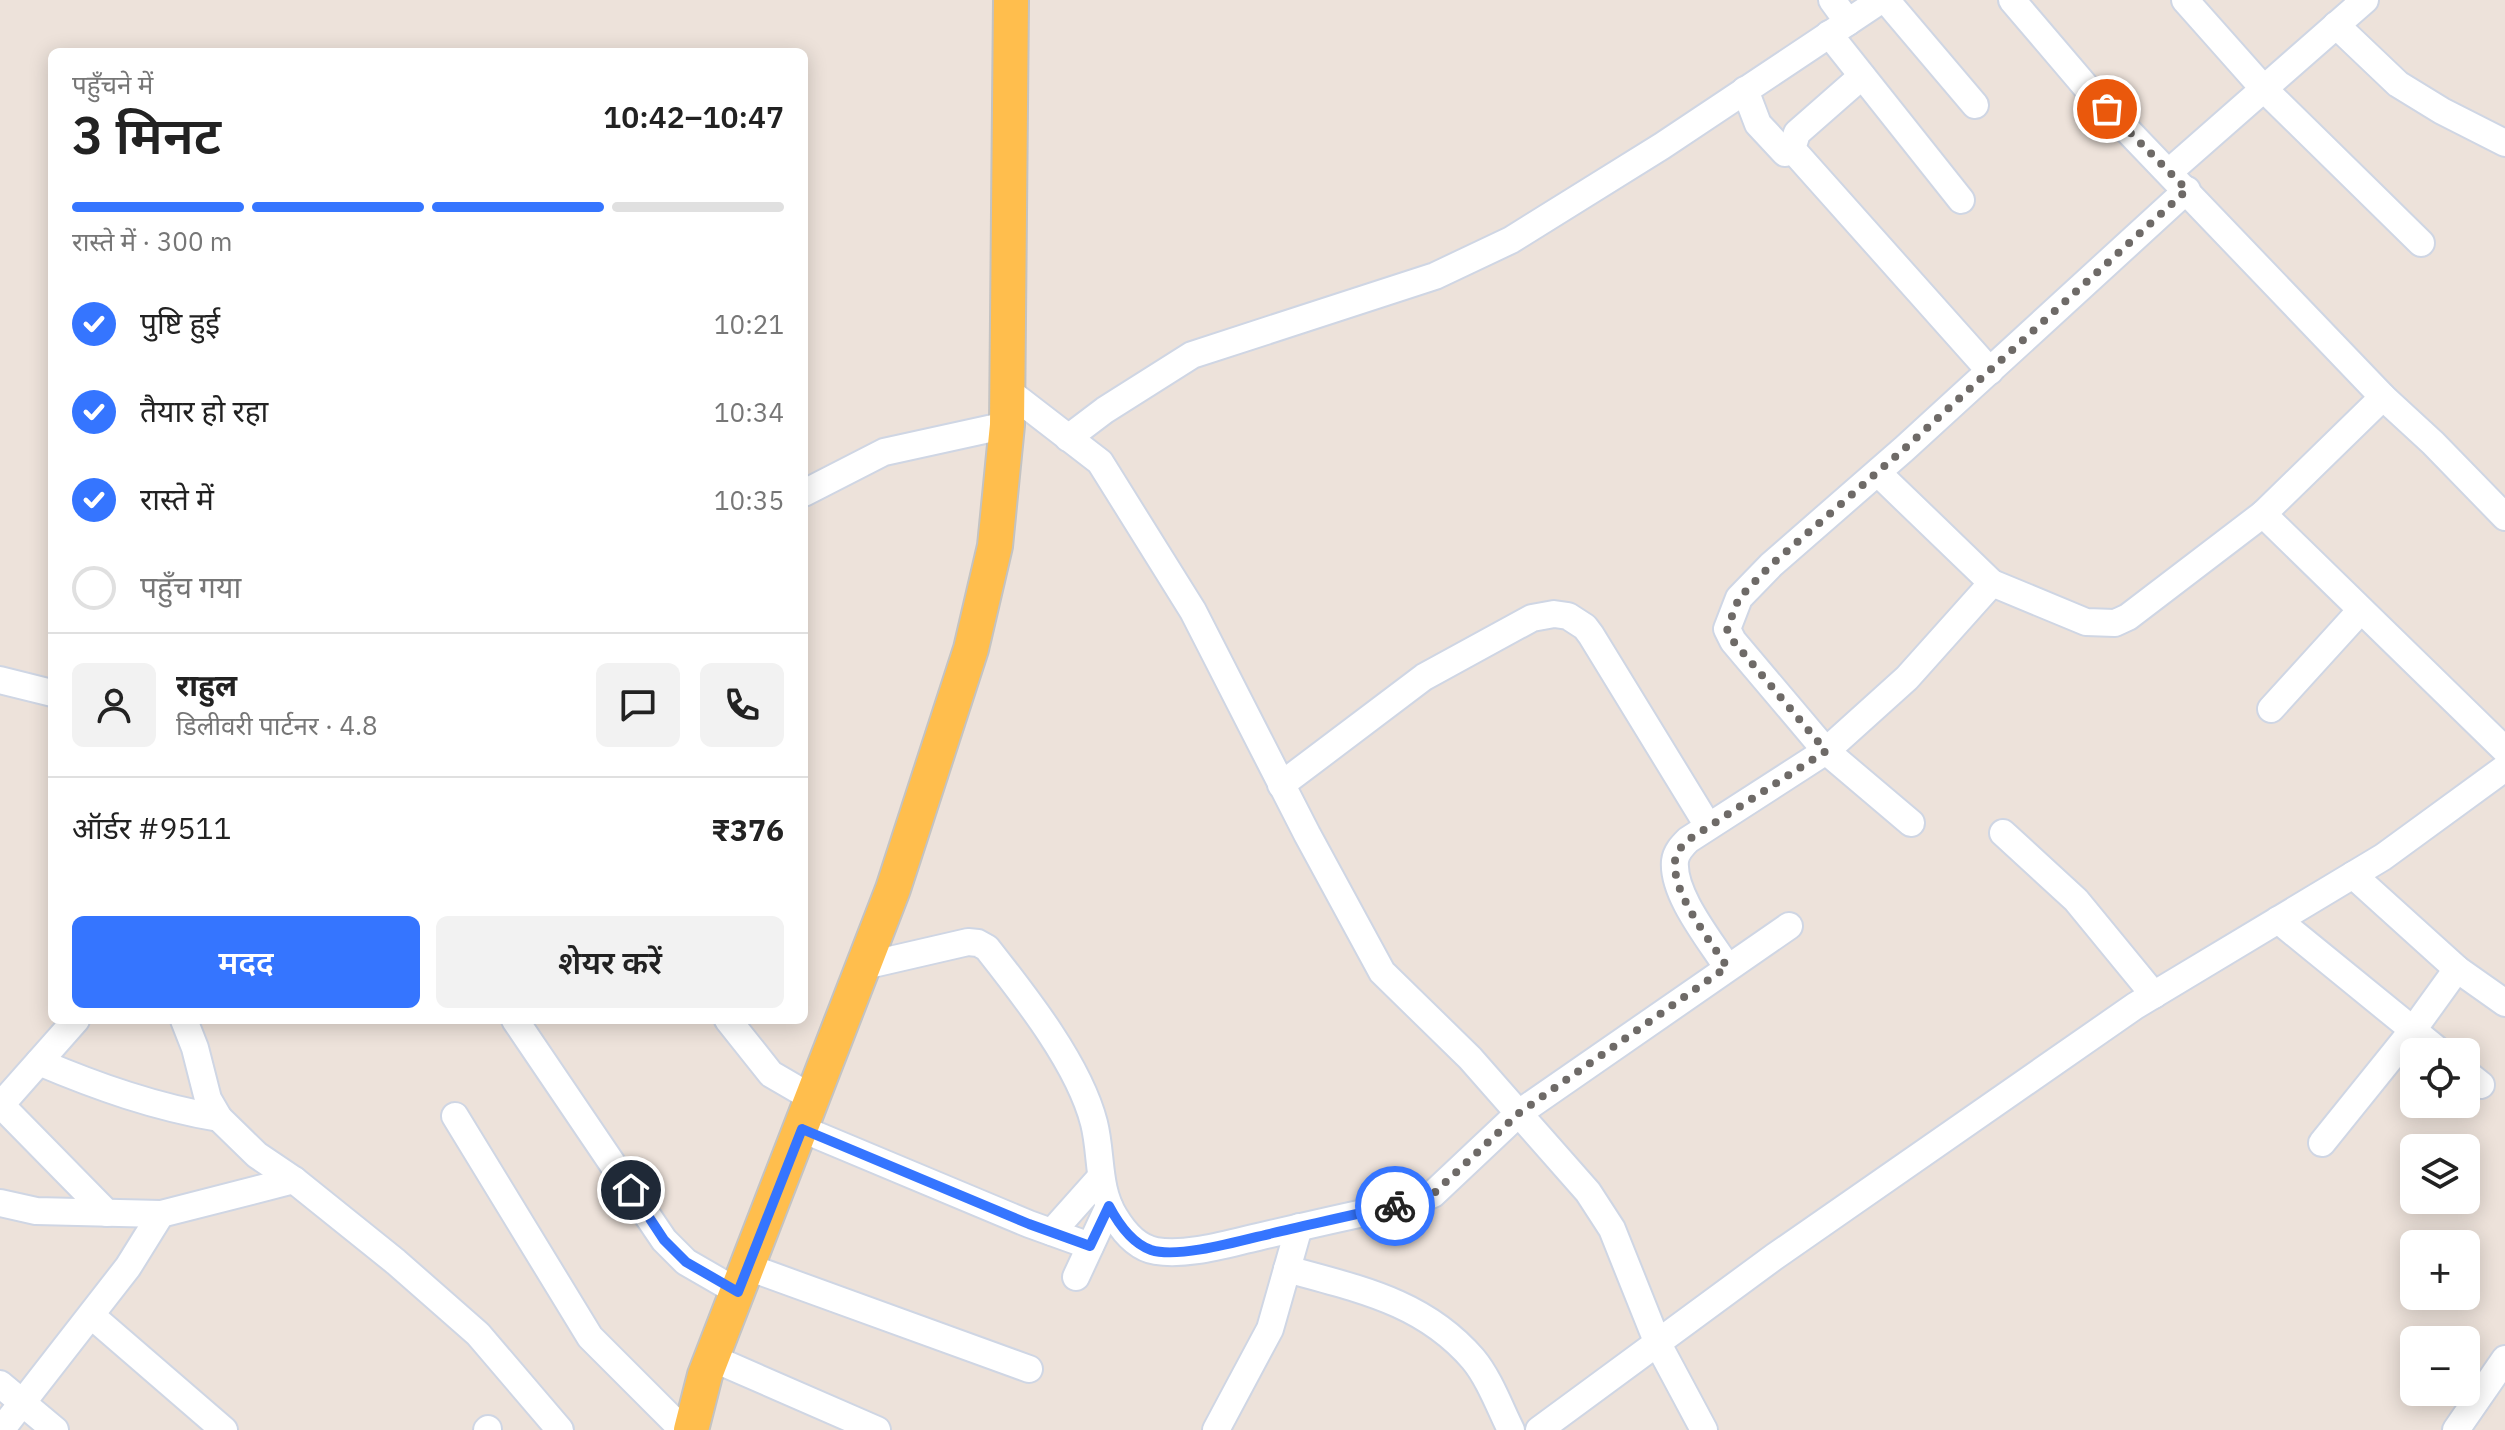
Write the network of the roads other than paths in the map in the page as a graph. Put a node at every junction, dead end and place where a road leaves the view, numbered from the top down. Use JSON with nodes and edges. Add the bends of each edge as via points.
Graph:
{"nodes":[{"id":1,"x":1011,"y":0,"type":"edge"},
{"id":2,"x":1832,"y":0,"type":"edge"},
{"id":3,"x":1883,"y":0,"type":"edge"},
{"id":4,"x":2012,"y":0,"type":"edge"},
{"id":5,"x":2185,"y":0,"type":"edge"},
{"id":6,"x":2363,"y":1,"type":"edge"},
{"id":7,"x":2336,"y":25,"type":"junction"},
{"id":8,"x":1838,"y":28,"type":"junction"},
{"id":9,"x":1862,"y":76,"type":"junction"},
{"id":10,"x":2264,"y":89,"type":"junction"},
{"id":11,"x":1745,"y":90,"type":"junction"},
{"id":12,"x":1975,"y":105,"type":"dead end"},
{"id":13,"x":2505,"y":143,"type":"edge"},
{"id":14,"x":1785,"y":153,"type":"dead end"},
{"id":15,"x":2178,"y":181,"type":"junction"},
{"id":16,"x":1961,"y":200,"type":"dead end"},
{"id":17,"x":2421,"y":243,"type":"dead end"},
{"id":18,"x":1990,"y":371,"type":"junction"},
{"id":19,"x":1008,"y":391,"type":"junction"},
{"id":20,"x":2383,"y":397,"type":"junction"},
{"id":21,"x":1007,"y":425,"type":"junction"},
{"id":22,"x":1068,"y":438,"type":"junction"},
{"id":23,"x":1878,"y":473,"type":"junction"},
{"id":24,"x":808,"y":491,"type":"edge"},
{"id":25,"x":2263,"y":514,"type":"junction"},
{"id":26,"x":2505,"y":517,"type":"edge"},
{"id":27,"x":1992,"y":583,"type":"junction"},
{"id":28,"x":2361,"y":610,"type":"junction"},
{"id":29,"x":0,"y":680,"type":"edge"},
{"id":30,"x":48,"y":692,"type":"edge"},
{"id":31,"x":2271,"y":709,"type":"dead end"},
{"id":32,"x":2505,"y":750,"type":"edge"},
{"id":33,"x":1826,"y":751,"type":"junction"},
{"id":34,"x":2505,"y":768,"type":"edge"},
{"id":35,"x":1281,"y":785,"type":"junction"},
{"id":36,"x":1911,"y":823,"type":"dead end"},
{"id":37,"x":1708,"y":826,"type":"junction"},
{"id":38,"x":2003,"y":833,"type":"dead end"},
{"id":39,"x":2353,"y":875,"type":"junction"},
{"id":40,"x":2278,"y":920,"type":"junction"},
{"id":41,"x":1789,"y":926,"type":"dead end"},
{"id":42,"x":864,"y":966,"type":"junction"},
{"id":43,"x":1727,"y":967,"type":"junction"},
{"id":44,"x":2457,"y":969,"type":"junction"},
{"id":45,"x":2154,"y":995,"type":"junction"},
{"id":46,"x":2505,"y":1003,"type":"edge"},
{"id":47,"x":72,"y":1024,"type":"edge"},
{"id":48,"x":186,"y":1024,"type":"edge"},
{"id":49,"x":518,"y":1024,"type":"edge"},
{"id":50,"x":731,"y":1024,"type":"edge"},
{"id":51,"x":2413,"y":1030,"type":"junction"},
{"id":52,"x":2423,"y":1038,"type":"edge"},
{"id":53,"x":39,"y":1062,"type":"junction"},
{"id":54,"x":0,"y":1106,"type":"edge"},
{"id":55,"x":1519,"y":1113,"type":"junction"},
{"id":56,"x":808,"y":1114,"type":"junction"},
{"id":57,"x":455,"y":1116,"type":"dead end"},
{"id":58,"x":219,"y":1118,"type":"junction"},
{"id":59,"x":2322,"y":1143,"type":"dead end"},
{"id":60,"x":1101,"y":1177,"type":"junction"},
{"id":61,"x":294,"y":1180,"type":"junction"},
{"id":62,"x":0,"y":1203,"type":"edge"},
{"id":63,"x":1109,"y":1206,"type":"junction"},
{"id":64,"x":107,"y":1213,"type":"junction"},
{"id":65,"x":161,"y":1214,"type":"junction"},
{"id":66,"x":1299,"y":1227,"type":"junction"},
{"id":67,"x":1052,"y":1232,"type":"junction"},
{"id":68,"x":1090,"y":1246,"type":"junction"},
{"id":69,"x":1287,"y":1269,"type":"junction"},
{"id":70,"x":1076,"y":1277,"type":"dead end"},
{"id":71,"x":743,"y":1279,"type":"junction"},
{"id":72,"x":92,"y":1316,"type":"junction"},
{"id":73,"x":1658,"y":1344,"type":"junction"},
{"id":74,"x":712,"y":1358,"type":"junction"},
{"id":75,"x":2505,"y":1359,"type":"edge"},
{"id":76,"x":1029,"y":1369,"type":"dead end"},
{"id":77,"x":0,"y":1384,"type":"edge"},
{"id":78,"x":23,"y":1403,"type":"junction"},
{"id":79,"x":1,"y":1430,"type":"edge"},
{"id":80,"x":55,"y":1430,"type":"edge"},
{"id":81,"x":224,"y":1430,"type":"edge"},
{"id":82,"x":560,"y":1430,"type":"edge"},
{"id":83,"x":683,"y":1430,"type":"edge"},
{"id":84,"x":691,"y":1430,"type":"edge"},
{"id":85,"x":877,"y":1430,"type":"edge"},
{"id":86,"x":1216,"y":1430,"type":"edge"},
{"id":87,"x":1511,"y":1430,"type":"edge"},
{"id":88,"x":1539,"y":1430,"type":"edge"},
{"id":89,"x":1704,"y":1430,"type":"edge"},
{"id":90,"x":2456,"y":1430,"type":"edge"}],
"edges":[{"from":1,"to":19,"type":"main road"},
{"from":2,"to":8,"type":"street"},
{"from":3,"to":8,"type":"street"},
{"from":3,"to":12,"type":"street"},
{"from":4,"to":15,"type":"street","via":[[2087,88]]},
{"from":5,"to":10,"type":"street"},
{"from":6,"to":7,"type":"street"},
{"from":7,"to":10,"type":"street"},
{"from":7,"to":13,"type":"street","via":[[2398,84]]},
{"from":8,"to":9,"type":"street"},
{"from":8,"to":11,"type":"street"},
{"from":9,"to":16,"type":"street"},
{"from":9,"to":18,"type":"street","via":[[1797,133],[1792,149]]},
{"from":10,"to":15,"type":"street"},
{"from":10,"to":17,"type":"street"},
{"from":11,"to":14,"type":"street","via":[[1758,124]]},
{"from":11,"to":22,"type":"street","via":[[1511,240],[1435,276],[1192,355]]},
{"from":15,"to":18,"type":"street"},
{"from":15,"to":20,"type":"street"},
{"from":18,"to":23,"type":"street"},
{"from":19,"to":21,"type":"main road"},
{"from":19,"to":22,"type":"street"},
{"from":20,"to":25,"type":"street"},
{"from":20,"to":26,"type":"street"},
{"from":21,"to":24,"type":"street","via":[[884,452]]},
{"from":21,"to":42,"type":"main road","via":[[995,546],[971,649]]},
{"from":22,"to":35,"type":"street","via":[[1100,462],[1193,611]]},
{"from":23,"to":27,"type":"street"},
{"from":23,"to":33,"type":"street","via":[[1739,598],[1727,629]]},
{"from":25,"to":27,"type":"street","via":[[2115,623],[2086,622]]},
{"from":25,"to":28,"type":"street"},
{"from":27,"to":33,"type":"street","via":[[1907,678]]},
{"from":28,"to":31,"type":"street"},
{"from":28,"to":32,"type":"street"},
{"from":29,"to":30,"type":"street"},
{"from":33,"to":36,"type":"street"},
{"from":33,"to":37,"type":"street"},
{"from":34,"to":39,"type":"street"},
{"from":35,"to":37,"type":"street","via":[[1424,677],[1532,618],[1554,614],[1568,616],[1591,635]]},
{"from":35,"to":55,"type":"street","via":[[1382,972]]},
{"from":37,"to":43,"type":"street","via":[[1679,850],[1676,878]]},
{"from":38,"to":45,"type":"street","via":[[2076,900]]},
{"from":39,"to":40,"type":"street"},
{"from":39,"to":44,"type":"street"},
{"from":40,"to":45,"type":"street"},
{"from":40,"to":51,"type":"street"},
{"from":41,"to":43,"type":"street"},
{"from":42,"to":56,"type":"main road"},
{"from":42,"to":60,"type":"street","via":[[968,942],[987,948],[1082,1088],[1095,1124]]},
{"from":43,"to":55,"type":"street"},
{"from":44,"to":46,"type":"street"},
{"from":44,"to":51,"type":"street"},
{"from":45,"to":73,"type":"street","via":[[1774,1257]]},
{"from":47,"to":53,"type":"street"},
{"from":48,"to":58,"type":"street"},
{"from":49,"to":71,"type":"street","via":[[664,1240],[686,1262]]},
{"from":50,"to":56,"type":"street"},
{"from":51,"to":52,"type":"street"},
{"from":51,"to":59,"type":"street"},
{"from":53,"to":54,"type":"street"},
{"from":53,"to":58,"type":"street","via":[[110,1092]]},
{"from":54,"to":64,"type":"street"},
{"from":55,"to":66,"type":"street","via":[[1433,1194]]},
{"from":55,"to":73,"type":"street","via":[[1588,1192],[1612,1229]]},
{"from":56,"to":67,"type":"street"},
{"from":56,"to":71,"type":"main road"},
{"from":57,"to":83,"type":"street","via":[[590,1337]]},
{"from":58,"to":61,"type":"street","via":[[257,1155]]},
{"from":60,"to":63,"type":"street"},
{"from":60,"to":67,"type":"street"},
{"from":61,"to":65,"type":"street"},
{"from":61,"to":82,"type":"street","via":[[478,1334]]},
{"from":62,"to":64,"type":"street","via":[[36,1211]]},
{"from":63,"to":66,"type":"street","via":[[1138,1244],[1171,1253]]},
{"from":63,"to":68,"type":"street"},
{"from":64,"to":65,"type":"street"},
{"from":65,"to":72,"type":"street"},
{"from":66,"to":69,"type":"street"},
{"from":67,"to":68,"type":"street"},
{"from":68,"to":70,"type":"street"},
{"from":69,"to":86,"type":"street","via":[[1270,1329]]},
{"from":69,"to":87,"type":"street","via":[[1401,1304],[1438,1325],[1475,1362]]},
{"from":71,"to":74,"type":"main road"},
{"from":71,"to":76,"type":"street"},
{"from":72,"to":78,"type":"street"},
{"from":72,"to":81,"type":"street"},
{"from":73,"to":88,"type":"street"},
{"from":73,"to":89,"type":"street"},
{"from":74,"to":84,"type":"main road"},
{"from":74,"to":85,"type":"street"},
{"from":75,"to":90,"type":"street"},
{"from":77,"to":78,"type":"street"},
{"from":78,"to":79,"type":"street"},
{"from":78,"to":80,"type":"street"}]}
